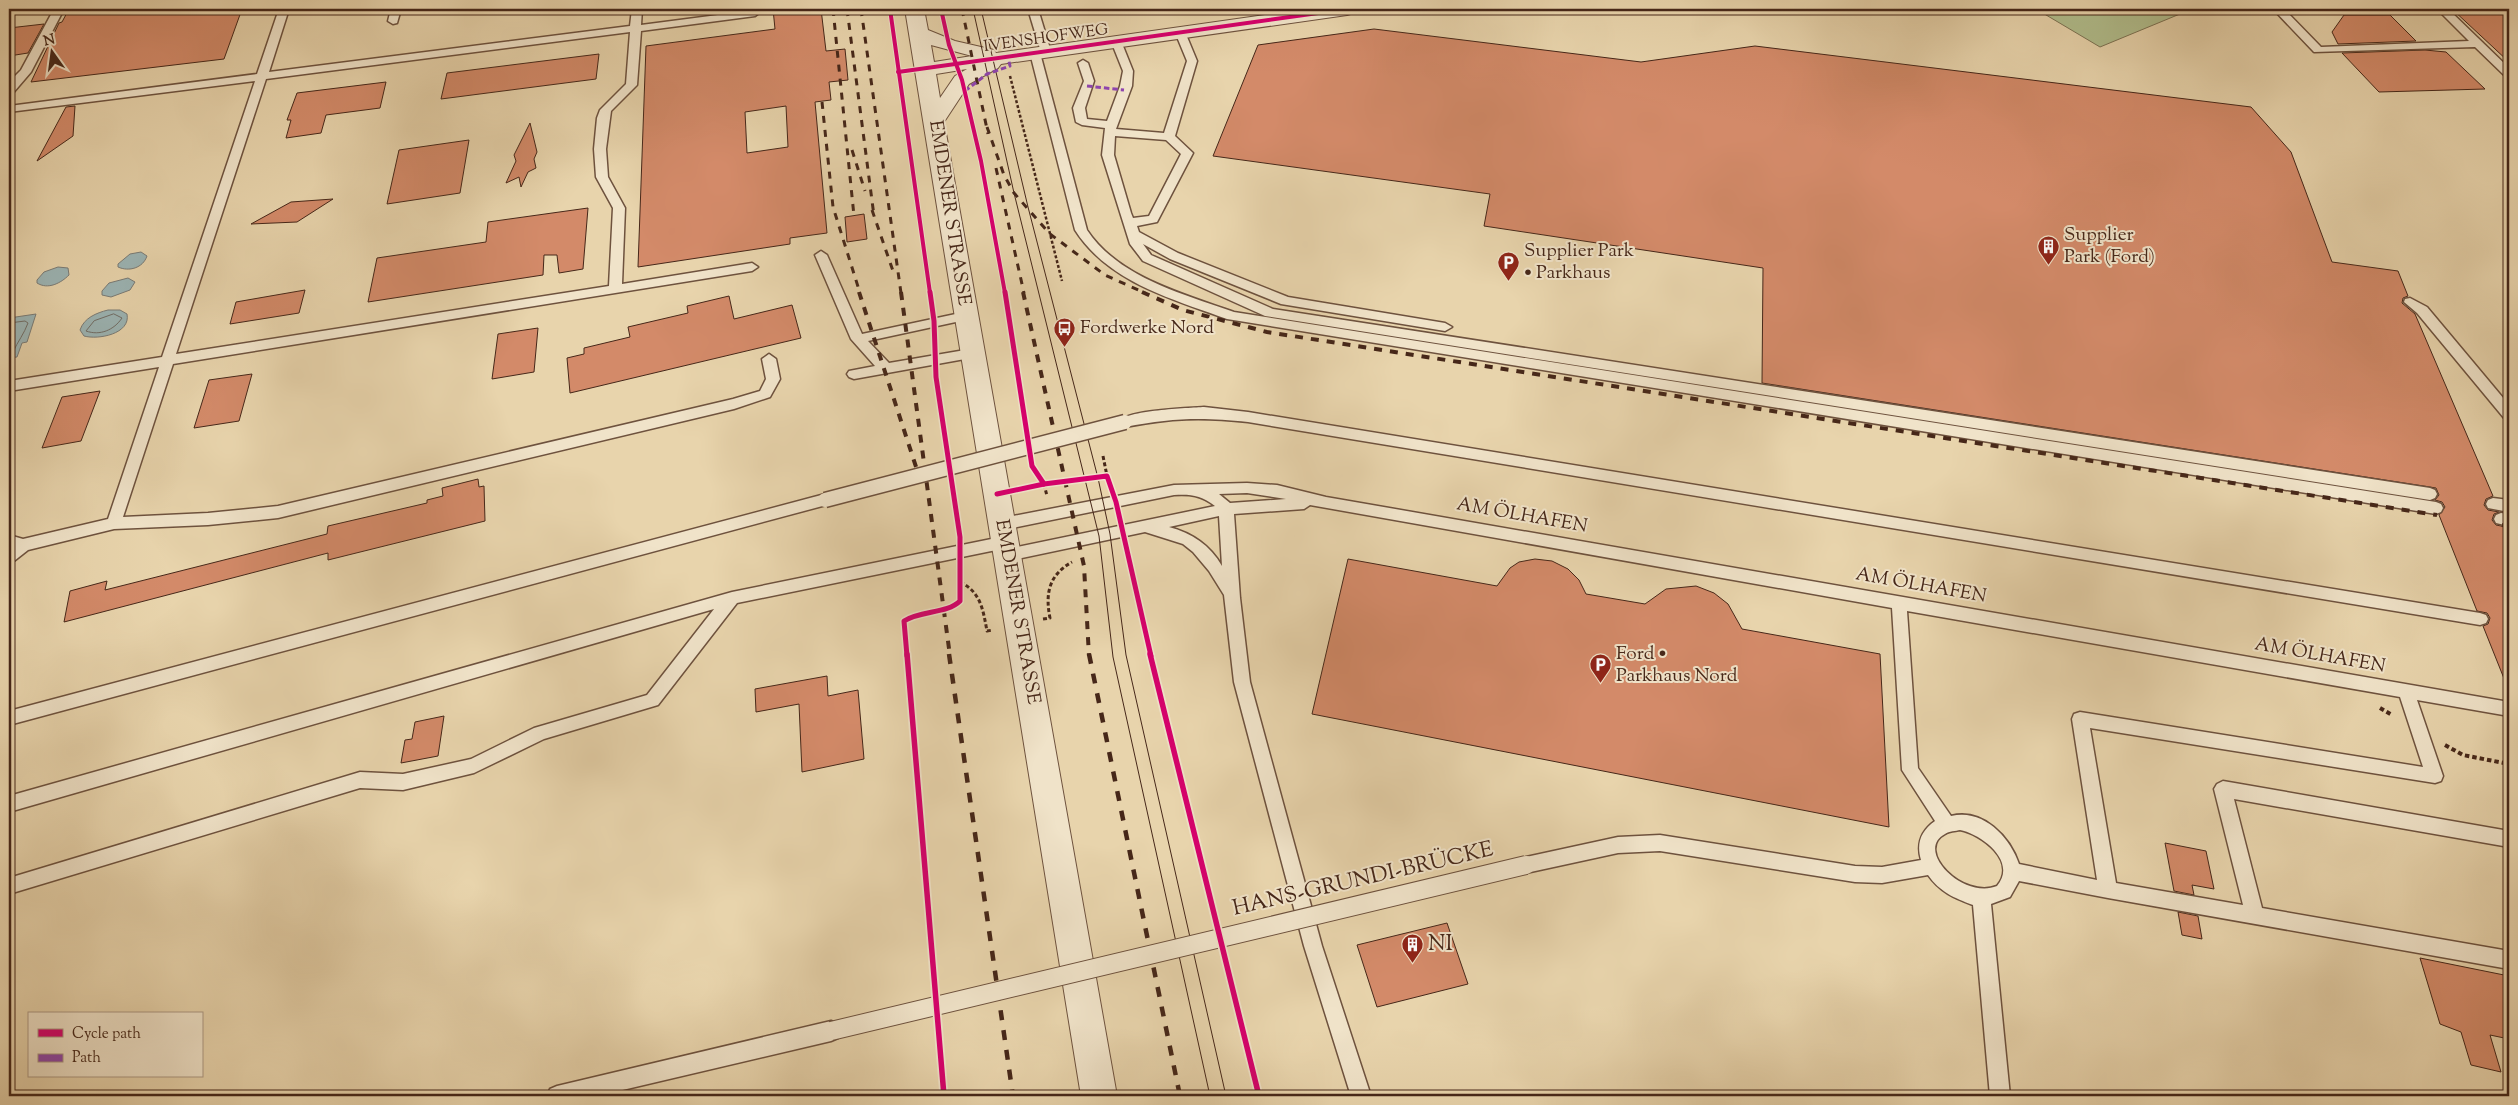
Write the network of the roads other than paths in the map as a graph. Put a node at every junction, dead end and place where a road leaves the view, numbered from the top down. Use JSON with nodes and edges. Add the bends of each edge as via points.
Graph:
{"nodes":[{"id":1,"x":59,"y":9,"type":"edge"},
{"id":2,"x":284,"y":9,"type":"edge"},
{"id":3,"x":396,"y":9,"type":"edge"},
{"id":4,"x":637,"y":9,"type":"edge"},
{"id":5,"x":759,"y":9,"type":"edge"},
{"id":6,"x":915,"y":9,"type":"edge"},
{"id":7,"x":1033,"y":9,"type":"edge"},
{"id":8,"x":1347,"y":9,"type":"edge"},
{"id":9,"x":2278,"y":9,"type":"edge"},
{"id":10,"x":2442,"y":9,"type":"edge"},
{"id":11,"x":394,"y":21,"type":"dead end"},
{"id":12,"x":636,"y":28,"type":"junction"},
{"id":13,"x":1180,"y":32,"type":"junction"},
{"id":14,"x":919,"y":33,"type":"junction"},
{"id":15,"x":1116,"y":41,"type":"junction"},
{"id":16,"x":2479,"y":44,"type":"junction"},
{"id":17,"x":1040,"y":53,"type":"junction"},
{"id":18,"x":1083,"y":63,"type":"dead end"},
{"id":19,"x":1009,"y":64,"type":"junction"},
{"id":20,"x":926,"y":69,"type":"junction"},
{"id":21,"x":2509,"y":74,"type":"edge"},
{"id":22,"x":261,"y":77,"type":"junction"},
{"id":23,"x":9,"y":91,"type":"edge"},
{"id":24,"x":9,"y":109,"type":"edge"},
{"id":25,"x":934,"y":121,"type":"junction"},
{"id":26,"x":1110,"y":128,"type":"junction"},
{"id":27,"x":1169,"y":137,"type":"junction"},
{"id":28,"x":1131,"y":228,"type":"junction"},
{"id":29,"x":821,"y":255,"type":"dead end"},
{"id":30,"x":752,"y":267,"type":"dead end"},
{"id":31,"x":615,"y":290,"type":"junction"},
{"id":32,"x":2410,"y":302,"type":"dead end"},
{"id":33,"x":965,"y":316,"type":"junction"},
{"id":34,"x":1446,"y":327,"type":"dead end"},
{"id":35,"x":858,"y":339,"type":"junction"},
{"id":36,"x":971,"y":354,"type":"junction"},
{"id":37,"x":769,"y":360,"type":"dead end"},
{"id":38,"x":166,"y":362,"type":"junction"},
{"id":39,"x":886,"y":369,"type":"junction"},
{"id":40,"x":854,"y":374,"type":"dead end"},
{"id":41,"x":9,"y":386,"type":"edge"},
{"id":42,"x":2509,"y":414,"type":"edge"},
{"id":43,"x":1190,"y":488,"type":"junction"},
{"id":44,"x":2430,"y":494,"type":"dead end"},
{"id":45,"x":1326,"y":502,"type":"junction"},
{"id":46,"x":2493,"y":504,"type":"dead end"},
{"id":47,"x":2436,"y":508,"type":"dead end"},
{"id":48,"x":1226,"y":509,"type":"junction"},
{"id":49,"x":2506,"y":515,"type":"edge"},
{"id":50,"x":114,"y":523,"type":"junction"},
{"id":51,"x":1122,"y":531,"type":"junction"},
{"id":52,"x":1005,"y":540,"type":"junction"},
{"id":53,"x":16,"y":543,"type":"edge"},
{"id":54,"x":9,"y":557,"type":"edge"},
{"id":55,"x":732,"y":598,"type":"junction"},
{"id":56,"x":1232,"y":598,"type":"junction"},
{"id":57,"x":1899,"y":602,"type":"junction"},
{"id":58,"x":2480,"y":619,"type":"dead end"},
{"id":59,"x":2406,"y":691,"type":"junction"},
{"id":60,"x":2509,"y":709,"type":"edge"},
{"id":61,"x":9,"y":718,"type":"edge"},
{"id":62,"x":9,"y":804,"type":"edge"},
{"id":63,"x":1946,"y":823,"type":"junction"},
{"id":64,"x":2509,"y":839,"type":"edge"},
{"id":65,"x":1931,"y":866,"type":"junction"},
{"id":66,"x":2012,"y":871,"type":"junction"},
{"id":67,"x":9,"y":886,"type":"edge"},
{"id":68,"x":2108,"y":890,"type":"junction"},
{"id":69,"x":1982,"y":898,"type":"junction"},
{"id":70,"x":2255,"y":916,"type":"junction"},
{"id":71,"x":2509,"y":960,"type":"edge"},
{"id":72,"x":557,"y":1096,"type":"edge"},
{"id":73,"x":1099,"y":1096,"type":"edge"},
{"id":74,"x":1361,"y":1096,"type":"edge"},
{"id":75,"x":2000,"y":1096,"type":"edge"}],
"edges":[{"from":1,"to":23,"type":"lane","via":[[26,72]]},
{"from":2,"to":22,"type":"lane"},
{"from":3,"to":11,"type":"lane"},
{"from":4,"to":12,"type":"lane"},
{"from":5,"to":12,"type":"lane","via":[[755,13]]},
{"from":6,"to":14,"type":"street","name":"EMDENER STRASSE"},
{"from":7,"to":17,"type":"lane"},
{"from":8,"to":13,"type":"street","name":"IVENSHOFWEG"},
{"from":9,"to":16,"type":"lane","via":[[2318,50]]},
{"from":10,"to":16,"type":"lane"},
{"from":12,"to":22,"type":"lane"},
{"from":12,"to":31,"type":"lane","via":[[631,85],[606,110],[603,118],[601,175],[617,198],[619,208]]},
{"from":13,"to":15,"type":"street","name":"IVENSHOFWEG"},
{"from":13,"to":27,"type":"lane","via":[[1192,61]]},
{"from":14,"to":19,"type":"street"},
{"from":14,"to":20,"type":"street","name":"EMDENER STRASSE"},
{"from":15,"to":17,"type":"street","name":"IVENSHOFWEG"},
{"from":15,"to":26,"type":"lane","via":[[1128,71],[1126,86]]},
{"from":16,"to":21,"type":"lane"},
{"from":17,"to":19,"type":"street","name":"IVENSHOFWEG"},
{"from":17,"to":47,"type":"lane","via":[[1082,230],[1090,245],[1118,268],[1140,280],[1232,316]]},
{"from":18,"to":26,"type":"lane","via":[[1089,81],[1079,108],[1082,122]]},
{"from":19,"to":20,"type":"street","name":"IVENSHOFWEG"},
{"from":19,"to":25,"type":"street","via":[[962,80]]},
{"from":20,"to":25,"type":"street","name":"EMDENER STRASSE"},
{"from":22,"to":24,"type":"lane"},
{"from":22,"to":38,"type":"lane"},
{"from":25,"to":33,"type":"street","name":"EMDENER STRASSE"},
{"from":26,"to":27,"type":"lane"},
{"from":26,"to":28,"type":"lane","via":[[1108,155]]},
{"from":27,"to":28,"type":"lane","via":[[1187,153],[1153,219]]},
{"from":28,"to":34,"type":"lane","via":[[1174,256],[1286,301]]},
{"from":28,"to":44,"type":"lane","via":[[1136,244],[1147,258],[1270,313]]},
{"from":29,"to":35,"type":"lane"},
{"from":30,"to":31,"type":"lane"},
{"from":31,"to":38,"type":"lane"},
{"from":32,"to":42,"type":"lane","via":[[2422,310]]},
{"from":33,"to":35,"type":"lane"},
{"from":33,"to":36,"type":"street","name":"EMDENER STRASSE"},
{"from":35,"to":39,"type":"lane"},
{"from":36,"to":39,"type":"lane"},
{"from":36,"to":52,"type":"street","name":"EMDENER STRASSE"},
{"from":37,"to":50,"type":"lane","via":[[773,379],[765,394],[734,404],[278,512]]},
{"from":38,"to":41,"type":"lane"},
{"from":38,"to":50,"type":"lane"},
{"from":39,"to":40,"type":"lane"},
{"from":43,"to":45,"type":"lane","name":"AM ÖLHAFEN","via":[[1277,491]]},
{"from":43,"to":48,"type":"lane","via":[[1202,491]]},
{"from":43,"to":52,"type":"lane","name":"AM ÖLHAFEN"},
{"from":45,"to":48,"type":"lane","name":"AM ÖLHAFEN"},
{"from":45,"to":57,"type":"lane","name":"AM ÖLHAFEN"},
{"from":46,"to":49,"type":"lane"},
{"from":48,"to":51,"type":"lane","name":"AM ÖLHAFEN"},
{"from":48,"to":56,"type":"lane"},
{"from":50,"to":53,"type":"lane"},
{"from":51,"to":52,"type":"lane","name":"AM ÖLHAFEN"},
{"from":51,"to":56,"type":"lane","via":[[1168,531],[1189,539],[1218,568]]},
{"from":52,"to":55,"type":"lane"},
{"from":52,"to":73,"type":"street","name":"EMDENER STRASSE"},
{"from":53,"to":54,"type":"lane"},
{"from":55,"to":62,"type":"lane"},
{"from":55,"to":67,"type":"lane","via":[[652,700],[540,733],[474,766],[402,782],[360,780]]},
{"from":56,"to":74,"type":"lane","via":[[1242,682],[1313,946]]},
{"from":57,"to":59,"type":"lane","name":"AM ÖLHAFEN"},
{"from":57,"to":63,"type":"lane","via":[[1910,770]]},
{"from":58,"to":61,"type":"lane","bridge":true,"via":[[1248,416],[1204,412],[1160,415],[1125,422]]},
{"from":59,"to":60,"type":"lane","name":"AM ÖLHAFEN"},
{"from":59,"to":68,"type":"lane","via":[[2435,776],[2080,719]]},
{"from":63,"to":65,"type":"lane","via":[[1934,829],[1928,839],[1926,852]]},
{"from":63,"to":66,"type":"lane","via":[[1960,822],[1989,833],[2009,857]]},
{"from":64,"to":70,"type":"lane","via":[[2223,789]]},
{"from":65,"to":69,"type":"lane","via":[[1952,889]]},
{"from":65,"to":72,"type":"lane","name":"HANS-GRUNDI-BRÜCKE","bridge":true,"via":[[1882,875],[1855,874],[1660,843],[1618,845]]},
{"from":66,"to":68,"type":"lane"},
{"from":66,"to":69,"type":"lane","via":[[2009,885],[1998,895]]},
{"from":68,"to":70,"type":"lane"},
{"from":69,"to":75,"type":"lane"},
{"from":70,"to":71,"type":"lane"}]}
